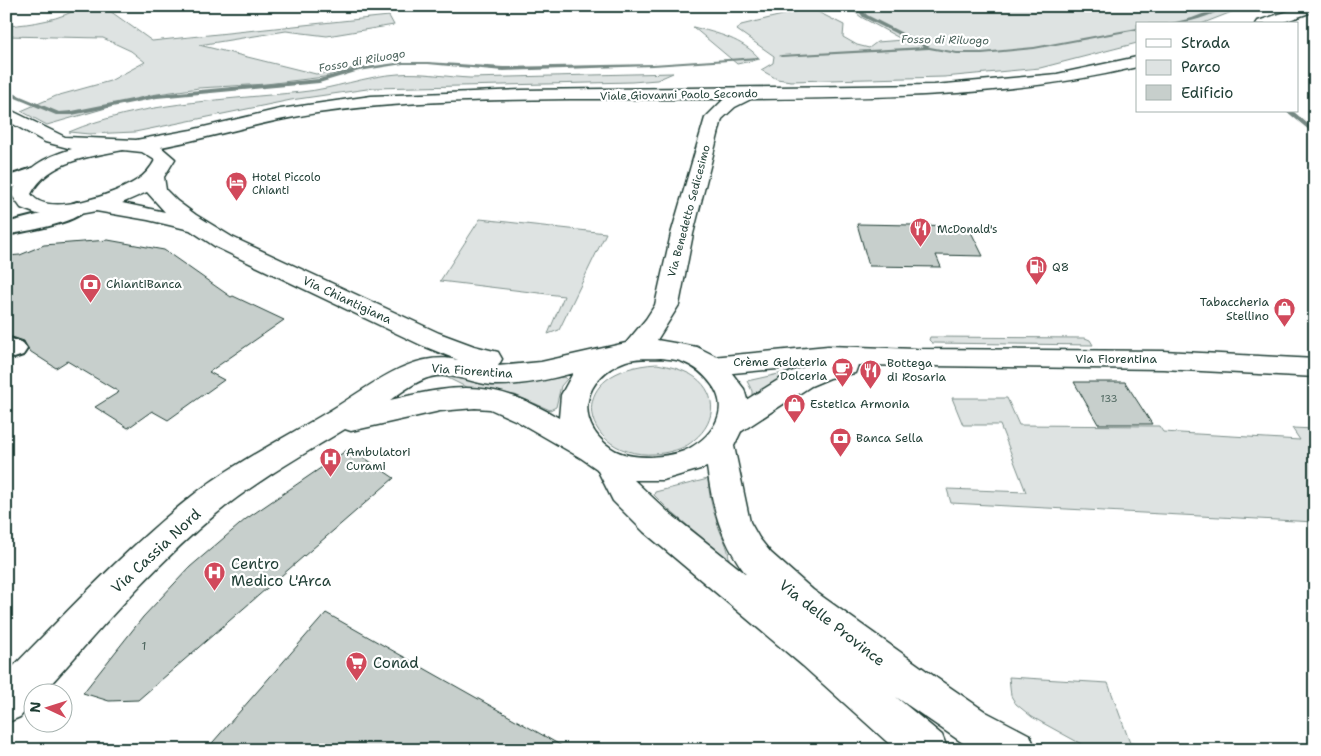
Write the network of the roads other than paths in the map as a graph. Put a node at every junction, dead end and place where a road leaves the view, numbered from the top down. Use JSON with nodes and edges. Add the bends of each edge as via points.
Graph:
{"nodes":[{"id":1,"x":1315,"y":7,"type":"edge"},
{"id":2,"x":1269,"y":22,"type":"edge"},
{"id":3,"x":1136,"y":62,"type":"edge"},
{"id":4,"x":693,"y":94,"type":"junction"},
{"id":5,"x":747,"y":94,"type":"junction"},
{"id":6,"x":6,"y":113,"type":"edge"},
{"id":7,"x":714,"y":118,"type":"junction"},
{"id":8,"x":221,"y":129,"type":"junction"},
{"id":9,"x":6,"y":131,"type":"edge"},
{"id":10,"x":128,"y":145,"type":"junction"},
{"id":11,"x":165,"y":160,"type":"junction"},
{"id":12,"x":42,"y":169,"type":"junction"},
{"id":13,"x":155,"y":178,"type":"junction"},
{"id":14,"x":6,"y":184,"type":"edge"},
{"id":15,"x":6,"y":202,"type":"edge"},
{"id":16,"x":29,"y":205,"type":"junction"},
{"id":17,"x":85,"y":207,"type":"junction"},
{"id":18,"x":6,"y":228,"type":"edge"},
{"id":19,"x":201,"y":228,"type":"junction"},
{"id":20,"x":667,"y":305,"type":"junction"},
{"id":21,"x":401,"y":325,"type":"junction"},
{"id":22,"x":626,"y":352,"type":"junction"},
{"id":23,"x":916,"y":358,"type":"junction"},
{"id":24,"x":583,"y":360,"type":"junction"},
{"id":25,"x":700,"y":360,"type":"junction"},
{"id":26,"x":1315,"y":368,"type":"edge"},
{"id":27,"x":420,"y":370,"type":"junction"},
{"id":28,"x":466,"y":397,"type":"junction"},
{"id":29,"x":328,"y":426,"type":"junction"},
{"id":30,"x":725,"y":433,"type":"junction"},
{"id":31,"x":601,"y":456,"type":"junction"},
{"id":32,"x":6,"y":703,"type":"edge"},
{"id":33,"x":927,"y":750,"type":"edge"},
{"id":34,"x":1015,"y":750,"type":"edge"}],
"edges":[{"from":1,"to":2,"type":"main road"},
{"from":3,"to":5,"type":"main road","name":"Viale Giovanni Paolo Secondo","via":[[1053,79],[979,87]]},
{"from":4,"to":5,"type":"main road","name":"Viale Giovanni Paolo Secondo"},
{"from":4,"to":7,"type":"main road","via":[[706,105]]},
{"from":4,"to":8,"type":"main road","name":"Viale Giovanni Paolo Secondo","via":[[382,100],[308,109]]},
{"from":5,"to":7,"type":"main road","via":[[729,103]]},
{"from":6,"to":10,"type":"main road","via":[[54,140]]},
{"from":7,"to":20,"type":"main road","name":"Via Benedetto Sedicesimo","via":[[682,234]]},
{"from":8,"to":10,"type":"main road","name":"Viale Giovanni Paolo Secondo","via":[[168,141]]},
{"from":8,"to":11,"type":"main road","name":"Viale Giovanni Paolo Secondo"},
{"from":9,"to":12,"type":"main road","via":[[43,150],[46,154]]},
{"from":10,"to":11,"type":"main road","via":[[151,148],[161,153]]},
{"from":10,"to":12,"type":"main road","via":[[82,152]]},
{"from":11,"to":13,"type":"main road","name":"Via Chiantigiana","via":[[164,168]]},
{"from":12,"to":14,"type":"street"},
{"from":12,"to":16,"type":"main road","via":[[24,183],[21,194]]},
{"from":13,"to":17,"type":"main road","name":"Via Chiantigiana","via":[[129,194]]},
{"from":13,"to":19,"type":"main road","name":"Via Chiantigiana","via":[[161,198]]},
{"from":15,"to":16,"type":"main road","name":"Via Chiantigiana"},
{"from":16,"to":17,"type":"main road","name":"Via Chiantigiana","via":[[53,210]]},
{"from":16,"to":18,"type":"street"},
{"from":17,"to":18,"type":"street"},
{"from":17,"to":19,"type":"main road","name":"Via Chiantigiana","via":[[148,214]]},
{"from":19,"to":21,"type":"main road","name":"Via Chiantigiana","via":[[277,268]]},
{"from":20,"to":22,"type":"main road","name":"Via Benedetto Sedicesimo","via":[[656,324]]},
{"from":20,"to":25,"type":"main road","via":[[672,323]]},
{"from":21,"to":24,"type":"main road","name":"Via Fiorentina","via":[[478,357],[523,362]]},
{"from":21,"to":27,"type":"main road","name":"Via Chiantigiana"},
{"from":22,"to":24,"type":"main road","name":"Via Fiorentina"},
{"from":22,"to":25,"type":"main road","name":"Via Fiorentina","via":[[657,348]]},
{"from":22,"to":31,"type":"main road","name":"Via Fiorentina","via":[[590,370],[574,394],[572,418],[582,439]]},
{"from":23,"to":25,"type":"main road","name":"Via Fiorentina","via":[[816,356]]},
{"from":23,"to":26,"type":"main road","name":"Via Fiorentina","via":[[1163,360]]},
{"from":23,"to":30,"type":"main road","name":"Via Fiorentina","via":[[847,365],[814,374],[790,385]]},
{"from":24,"to":27,"type":"main road","name":"Via Fiorentina","via":[[517,375],[438,367]]},
{"from":25,"to":30,"type":"main road","via":[[722,376],[734,398],[735,410]]},
{"from":27,"to":28,"type":"main road","name":"Via Chiantigiana","via":[[439,385]]},
{"from":27,"to":29,"type":"main road","name":"Via Cassia Nord"},
{"from":28,"to":29,"type":"main road","name":"Via Cassia Nord","via":[[389,410]]},
{"from":28,"to":31,"type":"main road","name":"Via Cassia Nord","via":[[491,399],[512,407]]},
{"from":29,"to":32,"type":"main road","name":"Via Cassia Nord","via":[[276,456],[202,507],[122,582]]},
{"from":30,"to":31,"type":"main road","name":"Via Fiorentina","via":[[708,453],[678,466],[625,467]]},
{"from":30,"to":34,"type":"main road","name":"Via delle Province","via":[[726,496],[746,547],[758,562],[803,602],[944,707]]},
{"from":31,"to":33,"type":"main road","via":[[618,484],[649,515]]}]}
